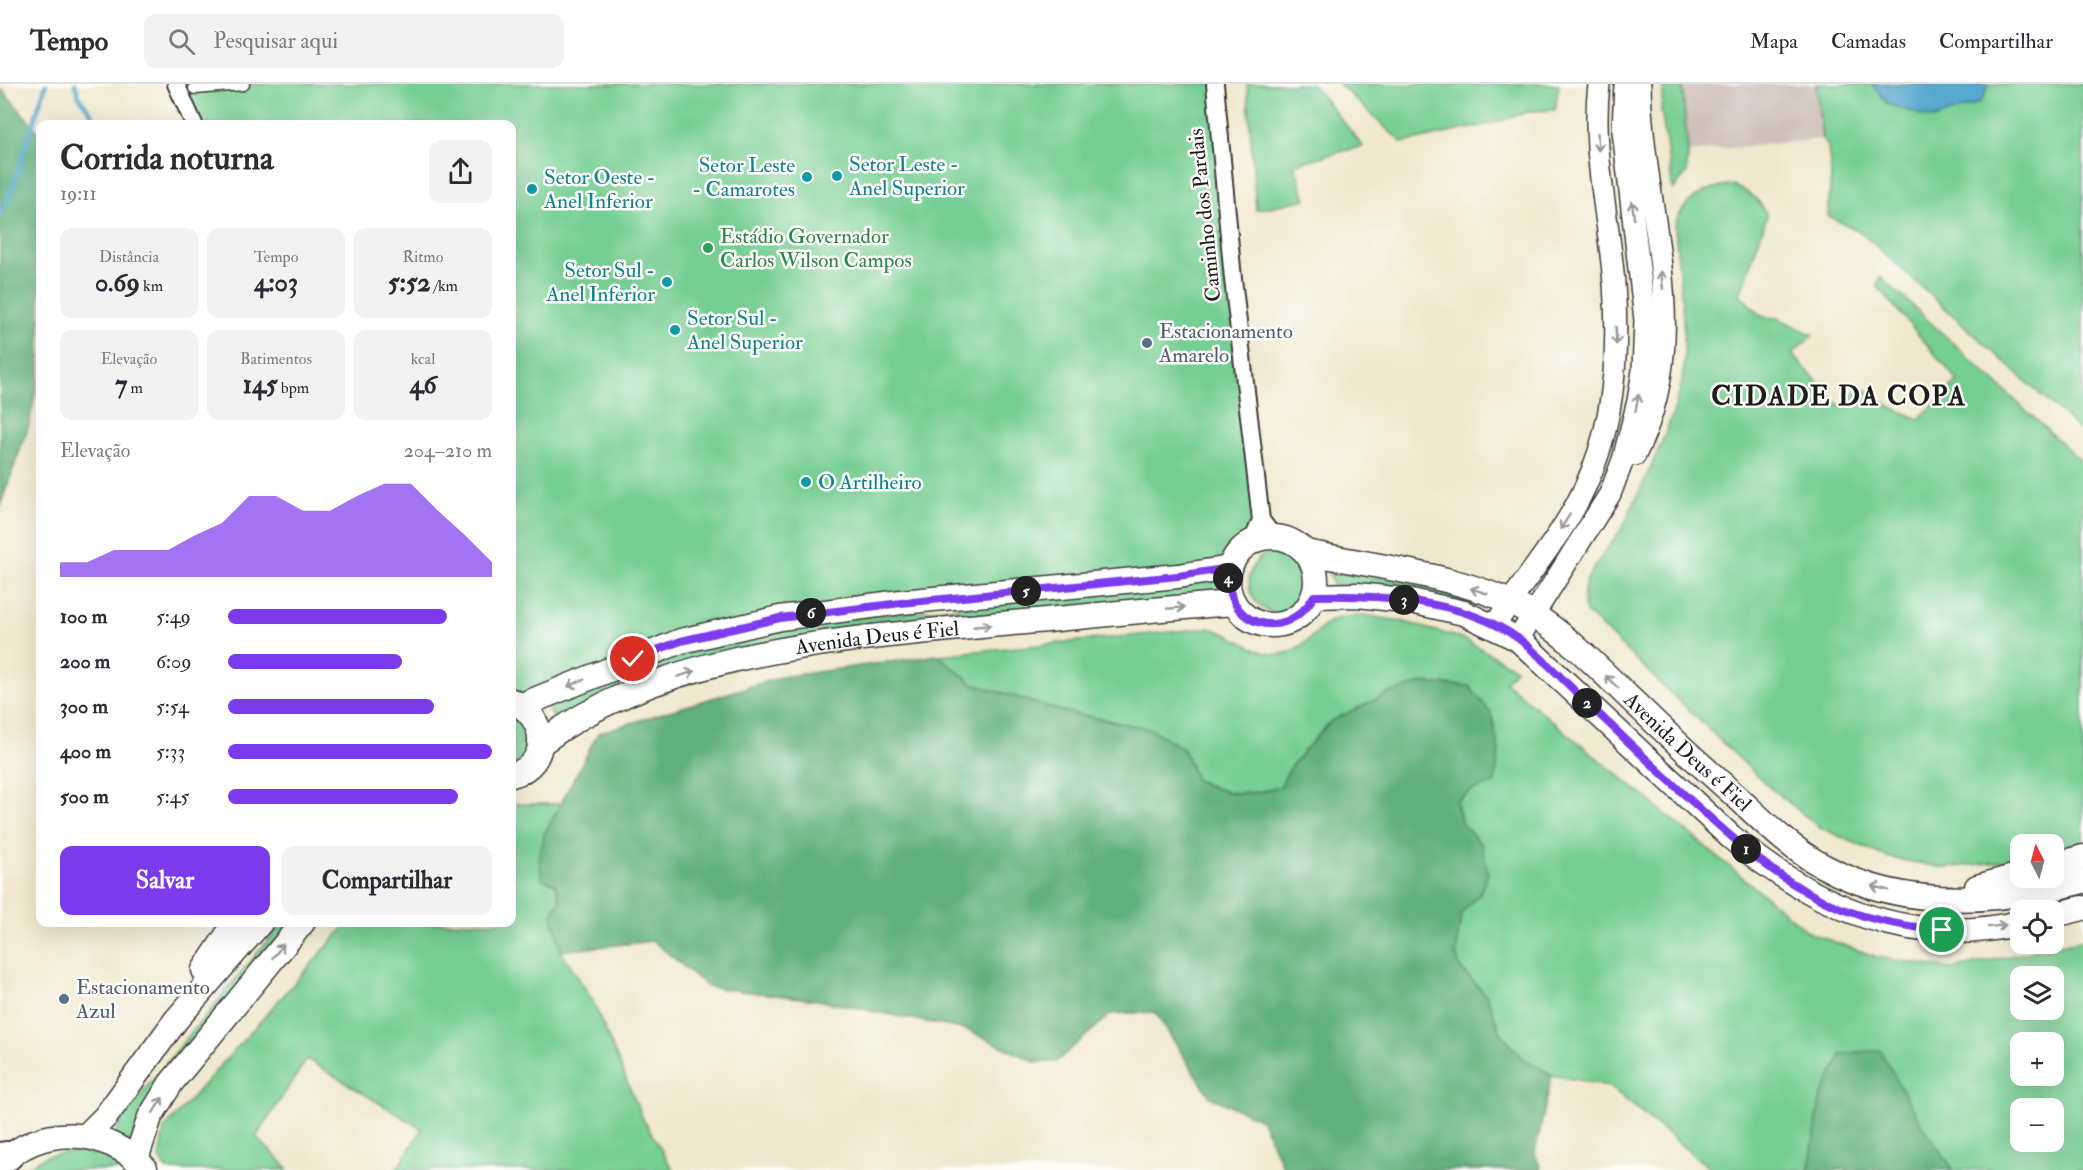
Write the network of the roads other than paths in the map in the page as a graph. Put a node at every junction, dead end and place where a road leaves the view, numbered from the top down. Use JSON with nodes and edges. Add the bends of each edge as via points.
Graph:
{"nodes":[{"id":1,"x":176,"y":84,"type":"edge"},
{"id":2,"x":243,"y":84,"type":"edge"},
{"id":3,"x":1215,"y":84,"type":"edge"},
{"id":4,"x":1599,"y":84,"type":"edge"},
{"id":5,"x":1625,"y":84,"type":"edge"},
{"id":6,"x":1640,"y":84,"type":"edge"},
{"id":7,"x":195,"y":88,"type":"dead end"},
{"id":8,"x":192,"y":120,"type":"edge"},
{"id":9,"x":1610,"y":494,"type":"junction"},
{"id":10,"x":1262,"y":533,"type":"junction"},
{"id":11,"x":1306,"y":552,"type":"junction"},
{"id":12,"x":1230,"y":568,"type":"junction"},
{"id":13,"x":1314,"y":596,"type":"junction"},
{"id":14,"x":1510,"y":601,"type":"junction"},
{"id":15,"x":1234,"y":603,"type":"junction"},
{"id":16,"x":1533,"y":614,"type":"junction"},
{"id":17,"x":1494,"y":627,"type":"junction"},
{"id":18,"x":1518,"y":639,"type":"junction"},
{"id":19,"x":517,"y":703,"type":"edge"},
{"id":20,"x":540,"y":744,"type":"junction"},
{"id":21,"x":516,"y":773,"type":"edge"},
{"id":22,"x":2083,"y":857,"type":"edge"},
{"id":23,"x":2064,"y":862,"type":"edge"},
{"id":24,"x":2010,"y":878,"type":"edge"},
{"id":25,"x":2083,"y":881,"type":"edge"},
{"id":26,"x":1926,"y":897,"type":"junction"},
{"id":27,"x":2083,"y":908,"type":"edge"},
{"id":28,"x":2064,"y":913,"type":"edge"},
{"id":29,"x":2010,"y":924,"type":"edge"},
{"id":30,"x":232,"y":927,"type":"edge"},
{"id":31,"x":257,"y":927,"type":"edge"},
{"id":32,"x":299,"y":927,"type":"edge"},
{"id":33,"x":177,"y":1020,"type":"junction"},
{"id":34,"x":86,"y":1136,"type":"junction"},
{"id":35,"x":3,"y":1160,"type":"edge"},
{"id":36,"x":142,"y":1164,"type":"edge"}],
"edges":[{"from":1,"to":8,"type":"street"},
{"from":2,"to":7,"type":"street"},
{"from":3,"to":10,"type":"street","name":"Caminho dos Pardais"},
{"from":4,"to":14,"type":"street","one_way":true,"via":[[1598,142],[1616,326],[1611,403],[1586,485]]},
{"from":9,"to":5,"type":"street","one_way":true,"via":[[1631,432],[1645,345],[1623,131]]},
{"from":9,"to":6,"type":"street","one_way":true,"via":[[1643,439],[1660,388],[1664,360],[1663,290],[1645,156]]},
{"from":9,"to":16,"type":"street"},
{"from":10,"to":11,"type":"main road","via":[[1296,544]]},
{"from":10,"to":12,"type":"main road","via":[[1237,555]]},
{"from":11,"to":13,"type":"main road","via":[[1316,573]]},
{"from":14,"to":11,"type":"main road","name":"Avenida Deus é Fiel","one_way":true,"via":[[1437,578]]},
{"from":12,"to":15,"type":"main road","via":[[1228,580]]},
{"from":12,"to":19,"type":"main road","name":"Avenida Deus é Fiel","one_way":true,"via":[[780,618],[681,641]]},
{"from":13,"to":15,"type":"main road","via":[[1299,615],[1276,624],[1252,620]]},
{"from":13,"to":17,"type":"main road","name":"Avenida Deus é Fiel","via":[[1358,595],[1411,601],[1464,614]]},
{"from":14,"to":16,"type":"main road","name":"Avenida Deus é Fiel"},
{"from":14,"to":17,"type":"street"},
{"from":20,"to":15,"type":"main road","name":"Avenida Deus é Fiel","one_way":true,"via":[[596,707],[636,690],[704,668],[791,648],[908,633]]},
{"from":16,"to":18,"type":"street"},
{"from":26,"to":16,"type":"main road","name":"Avenida Deus é Fiel","one_way":true,"via":[[1868,885],[1805,855],[1570,642]]},
{"from":17,"to":18,"type":"main road","name":"Avenida Deus é Fiel"},
{"from":18,"to":29,"type":"main road","name":"Avenida Deus é Fiel","one_way":true,"via":[[1731,837],[1793,884],[1840,908],[1906,927],[1976,929]]},
{"from":19,"to":20,"type":"main road","via":[[537,722]]},
{"from":20,"to":21,"type":"main road","via":[[528,766]]},
{"from":22,"to":23,"type":"main road"},
{"from":24,"to":26,"type":"main road"},
{"from":25,"to":26,"type":"main road","name":"Avenida Deus é Fiel","via":[[2019,896],[1971,900]]},
{"from":27,"to":28,"type":"main road"},
{"from":30,"to":33,"type":"main road","via":[[208,962]]},
{"from":31,"to":33,"type":"main road"},
{"from":36,"to":32,"type":"main road","one_way":true,"via":[[150,1117],[171,1083]]},
{"from":33,"to":34,"type":"main road","via":[[106,1116]]},
{"from":34,"to":35,"type":"main road","via":[[58,1135],[32,1143]]},
{"from":34,"to":36,"type":"main road","via":[[121,1148]]}]}
